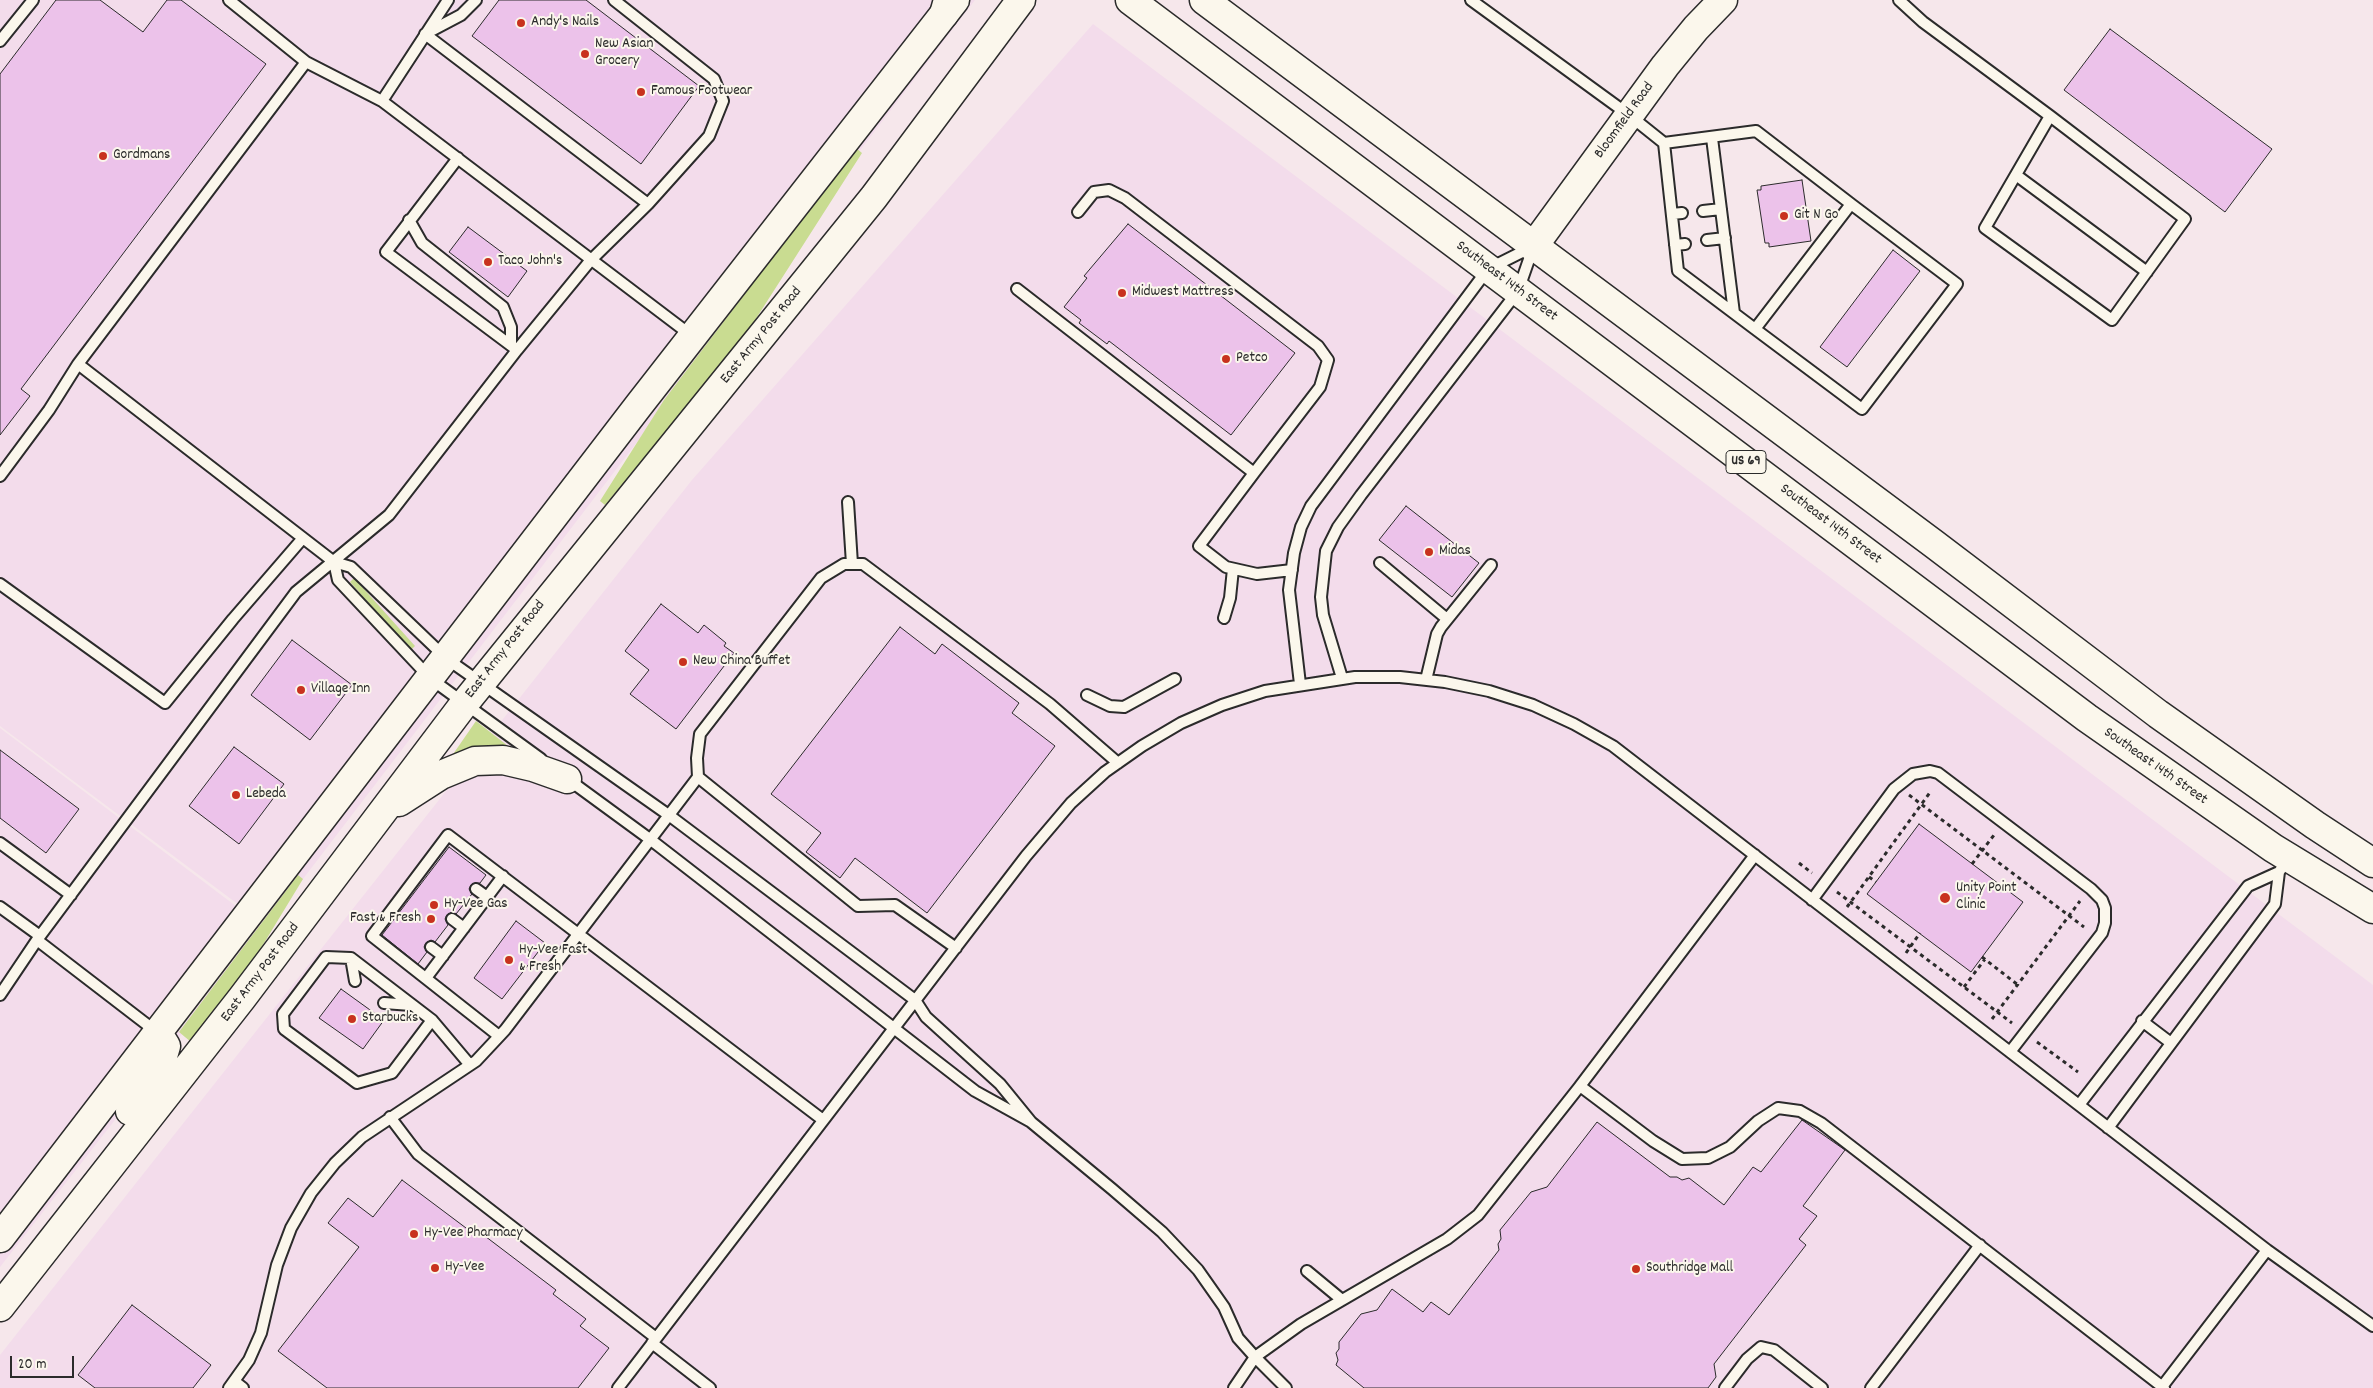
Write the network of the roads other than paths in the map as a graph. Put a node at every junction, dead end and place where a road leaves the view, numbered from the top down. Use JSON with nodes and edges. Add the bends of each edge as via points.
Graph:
{"nodes":[{"id":1,"x":33,"y":0,"type":"edge"},
{"id":2,"x":229,"y":0,"type":"edge"},
{"id":3,"x":448,"y":0,"type":"edge"},
{"id":4,"x":476,"y":0,"type":"edge"},
{"id":5,"x":614,"y":0,"type":"edge"},
{"id":6,"x":1020,"y":0,"type":"edge"},
{"id":7,"x":1130,"y":0,"type":"edge"},
{"id":8,"x":1204,"y":0,"type":"edge"},
{"id":9,"x":1471,"y":0,"type":"edge"},
{"id":10,"x":1723,"y":0,"type":"edge"},
{"id":11,"x":1899,"y":0,"type":"edge"},
{"id":12,"x":949,"y":5,"type":"edge"},
{"id":13,"x":425,"y":34,"type":"junction"},
{"id":14,"x":0,"y":41,"type":"edge"},
{"id":15,"x":306,"y":62,"type":"junction"},
{"id":16,"x":382,"y":101,"type":"junction"},
{"id":17,"x":1629,"y":115,"type":"junction"},
{"id":18,"x":2050,"y":116,"type":"junction"},
{"id":19,"x":1712,"y":138,"type":"junction"},
{"id":20,"x":1664,"y":143,"type":"junction"},
{"id":21,"x":458,"y":158,"type":"junction"},
{"id":22,"x":2016,"y":174,"type":"junction"},
{"id":23,"x":648,"y":204,"type":"junction"},
{"id":24,"x":1851,"y":204,"type":"junction"},
{"id":25,"x":1720,"y":209,"type":"junction"},
{"id":26,"x":1703,"y":211,"type":"dead end"},
{"id":27,"x":1078,"y":212,"type":"dead end"},
{"id":28,"x":409,"y":220,"type":"junction"},
{"id":29,"x":1725,"y":238,"type":"junction"},
{"id":30,"x":1706,"y":240,"type":"dead end"},
{"id":31,"x":1533,"y":247,"type":"junction"},
{"id":32,"x":590,"y":261,"type":"junction"},
{"id":33,"x":1488,"y":269,"type":"junction"},
{"id":34,"x":2147,"y":272,"type":"junction"},
{"id":35,"x":1017,"y":289,"type":"dead end"},
{"id":36,"x":1518,"y":291,"type":"junction"},
{"id":37,"x":1734,"y":313,"type":"junction"},
{"id":38,"x":1755,"y":329,"type":"junction"},
{"id":39,"x":693,"y":336,"type":"junction"},
{"id":40,"x":514,"y":348,"type":"junction"},
{"id":41,"x":78,"y":364,"type":"junction"},
{"id":42,"x":1254,"y":473,"type":"junction"},
{"id":43,"x":0,"y":476,"type":"edge"},
{"id":44,"x":848,"y":502,"type":"dead end"},
{"id":45,"x":303,"y":538,"type":"junction"},
{"id":46,"x":334,"y":562,"type":"junction"},
{"id":47,"x":1380,"y":563,"type":"dead end"},
{"id":48,"x":852,"y":564,"type":"junction"},
{"id":49,"x":1491,"y":565,"type":"dead end"},
{"id":50,"x":1233,"y":568,"type":"junction"},
{"id":51,"x":1292,"y":570,"type":"junction"},
{"id":52,"x":0,"y":584,"type":"edge"},
{"id":53,"x":1224,"y":618,"type":"dead end"},
{"id":54,"x":1448,"y":619,"type":"junction"},
{"id":55,"x":439,"y":669,"type":"junction"},
{"id":56,"x":1342,"y":678,"type":"junction"},
{"id":57,"x":1174,"y":680,"type":"dead end"},
{"id":58,"x":1426,"y":680,"type":"junction"},
{"id":59,"x":481,"y":683,"type":"junction"},
{"id":60,"x":1300,"y":684,"type":"junction"},
{"id":61,"x":1087,"y":695,"type":"dead end"},
{"id":62,"x":464,"y":704,"type":"junction"},
{"id":63,"x":1118,"y":763,"type":"junction"},
{"id":64,"x":698,"y":778,"type":"junction"},
{"id":65,"x":567,"y":779,"type":"junction"},
{"id":66,"x":383,"y":812,"type":"junction"},
{"id":67,"x":670,"y":816,"type":"junction"},
{"id":68,"x":652,"y":840,"type":"junction"},
{"id":69,"x":0,"y":843,"type":"edge"},
{"id":70,"x":1755,"y":856,"type":"junction"},
{"id":71,"x":2373,"y":863,"type":"edge"},
{"id":72,"x":2284,"y":865,"type":"junction"},
{"id":73,"x":503,"y":876,"type":"junction"},
{"id":74,"x":476,"y":889,"type":"dead end"},
{"id":75,"x":71,"y":895,"type":"junction"},
{"id":76,"x":487,"y":897,"type":"junction"},
{"id":77,"x":1812,"y":900,"type":"junction"},
{"id":78,"x":0,"y":908,"type":"edge"},
{"id":79,"x":2373,"y":909,"type":"edge"},
{"id":80,"x":452,"y":919,"type":"dead end"},
{"id":81,"x":464,"y":928,"type":"junction"},
{"id":82,"x":580,"y":933,"type":"junction"},
{"id":83,"x":39,"y":938,"type":"junction"},
{"id":84,"x":431,"y":947,"type":"dead end"},
{"id":85,"x":956,"y":948,"type":"junction"},
{"id":86,"x":443,"y":956,"type":"junction"},
{"id":87,"x":351,"y":958,"type":"junction"},
{"id":88,"x":426,"y":978,"type":"junction"},
{"id":89,"x":355,"y":981,"type":"dead end"},
{"id":90,"x":3,"y":983,"type":"edge"},
{"id":91,"x":0,"y":995,"type":"edge"},
{"id":92,"x":915,"y":1000,"type":"junction"},
{"id":93,"x":384,"y":1003,"type":"dead end"},
{"id":94,"x":412,"y":1005,"type":"junction"},
{"id":95,"x":432,"y":1020,"type":"junction"},
{"id":96,"x":2142,"y":1021,"type":"junction"},
{"id":97,"x":894,"y":1027,"type":"junction"},
{"id":98,"x":158,"y":1033,"type":"junction"},
{"id":99,"x":499,"y":1036,"type":"junction"},
{"id":100,"x":2172,"y":1044,"type":"junction"},
{"id":101,"x":2010,"y":1052,"type":"junction"},
{"id":102,"x":470,"y":1065,"type":"junction"},
{"id":103,"x":1580,"y":1086,"type":"junction"},
{"id":104,"x":2078,"y":1105,"type":"junction"},
{"id":105,"x":390,"y":1117,"type":"junction"},
{"id":106,"x":823,"y":1120,"type":"junction"},
{"id":107,"x":1031,"y":1122,"type":"junction"},
{"id":108,"x":2108,"y":1128,"type":"junction"},
{"id":109,"x":0,"y":1238,"type":"edge"},
{"id":110,"x":1980,"y":1245,"type":"junction"},
{"id":111,"x":46,"y":1247,"type":"junction"},
{"id":112,"x":2267,"y":1250,"type":"junction"},
{"id":113,"x":1307,"y":1271,"type":"dead end"},
{"id":114,"x":1342,"y":1300,"type":"junction"},
{"id":115,"x":0,"y":1307,"type":"edge"},
{"id":116,"x":2373,"y":1326,"type":"edge"},
{"id":117,"x":654,"y":1341,"type":"junction"},
{"id":118,"x":1254,"y":1357,"type":"junction"},
{"id":119,"x":236,"y":1386,"type":"edge"},
{"id":120,"x":2163,"y":1387,"type":"edge"},
{"id":121,"x":618,"y":1388,"type":"edge"},
{"id":122,"x":710,"y":1388,"type":"edge"},
{"id":123,"x":1234,"y":1388,"type":"edge"},
{"id":124,"x":1286,"y":1388,"type":"edge"},
{"id":125,"x":1724,"y":1388,"type":"edge"},
{"id":126,"x":1822,"y":1388,"type":"edge"},
{"id":127,"x":1871,"y":1388,"type":"edge"}],
"edges":[{"from":1,"to":14,"type":"lane"},
{"from":2,"to":15,"type":"lane"},
{"from":3,"to":13,"type":"lane"},
{"from":4,"to":13,"type":"lane","via":[[462,15]]},
{"from":5,"to":23,"type":"lane","via":[[714,79],[723,101],[709,136]]},
{"from":6,"to":59,"type":"main road","name":"East Army Post Road","via":[[874,197]]},
{"from":7,"to":33,"type":"main road","name":"Southeast 14th Street","number":"US 69"},
{"from":8,"to":31,"type":"main road"},
{"from":9,"to":17,"type":"lane"},
{"from":10,"to":17,"type":"main road","name":"Bloomfield Road","via":[[1677,51]]},
{"from":11,"to":18,"type":"lane","via":[[1923,22]]},
{"from":12,"to":39,"type":"main road"},
{"from":13,"to":16,"type":"lane"},
{"from":13,"to":23,"type":"lane"},
{"from":15,"to":16,"type":"lane"},
{"from":15,"to":41,"type":"lane"},
{"from":16,"to":21,"type":"lane"},
{"from":17,"to":20,"type":"lane"},
{"from":17,"to":31,"type":"main road","name":"Bloomfield Road"},
{"from":18,"to":22,"type":"lane"},
{"from":18,"to":34,"type":"lane","via":[[2185,219]]},
{"from":19,"to":20,"type":"lane"},
{"from":19,"to":24,"type":"lane","via":[[1756,131]]},
{"from":19,"to":25,"type":"lane"},
{"from":20,"to":37,"type":"lane","via":[[1677,214],[1678,271]]},
{"from":21,"to":28,"type":"lane"},
{"from":21,"to":32,"type":"lane"},
{"from":22,"to":34,"type":"lane"},
{"from":22,"to":34,"type":"lane","via":[[1985,228],[2112,320]]},
{"from":23,"to":32,"type":"lane"},
{"from":24,"to":38,"type":"lane"},
{"from":24,"to":38,"type":"lane","via":[[1957,284],[1862,409]]},
{"from":25,"to":26,"type":"lane"},
{"from":25,"to":29,"type":"lane"},
{"from":27,"to":42,"type":"lane","via":[[1094,192],[1109,190],[1125,198],[1318,346],[1328,360],[1320,387]]},
{"from":28,"to":40,"type":"lane","via":[[422,243],[503,307],[511,327]]},
{"from":28,"to":40,"type":"lane","via":[[386,252]]},
{"from":29,"to":30,"type":"lane"},
{"from":29,"to":37,"type":"lane"},
{"from":31,"to":33,"type":"lane"},
{"from":31,"to":36,"type":"lane"},
{"from":31,"to":71,"type":"main road","via":[[2158,714]]},
{"from":32,"to":39,"type":"lane"},
{"from":32,"to":40,"type":"lane"},
{"from":33,"to":36,"type":"main road","name":"Southeast 14th Street","number":"US 69"},
{"from":33,"to":51,"type":"lane","via":[[1311,506],[1301,527]]},
{"from":35,"to":42,"type":"lane"},
{"from":36,"to":56,"type":"lane","via":[[1366,488],[1326,551],[1322,615]]},
{"from":36,"to":72,"type":"main road","name":"Southeast 14th Street","number":"US 69"},
{"from":37,"to":38,"type":"lane"},
{"from":39,"to":55,"type":"main road"},
{"from":40,"to":46,"type":"lane","via":[[389,515]]},
{"from":41,"to":43,"type":"lane"},
{"from":41,"to":45,"type":"lane"},
{"from":42,"to":50,"type":"lane","via":[[1199,546],[1226,567]]},
{"from":44,"to":48,"type":"lane"},
{"from":45,"to":46,"type":"lane"},
{"from":45,"to":52,"type":"lane","via":[[165,703]]},
{"from":46,"to":55,"type":"lane","via":[[351,567]]},
{"from":46,"to":55,"type":"lane","via":[[338,580]]},
{"from":46,"to":75,"type":"lane","via":[[296,592]]},
{"from":47,"to":54,"type":"lane"},
{"from":48,"to":63,"type":"lane","via":[[862,564],[881,577],[1050,704]]},
{"from":48,"to":64,"type":"lane","via":[[844,564],[821,578],[700,734]]},
{"from":49,"to":54,"type":"lane"},
{"from":50,"to":51,"type":"lane","via":[[1257,574]]},
{"from":50,"to":53,"type":"lane"},
{"from":51,"to":60,"type":"lane","via":[[1289,590]]},
{"from":54,"to":58,"type":"lane","via":[[1437,634]]},
{"from":55,"to":59,"type":"lane"},
{"from":55,"to":62,"type":"lane"},
{"from":55,"to":98,"type":"main road"},
{"from":56,"to":58,"type":"lane"},
{"from":56,"to":60,"type":"lane"},
{"from":57,"to":61,"type":"lane","via":[[1124,707],[1110,706]]},
{"from":58,"to":70,"type":"lane","via":[[1489,691],[1532,705],[1574,724],[1613,746]]},
{"from":59,"to":62,"type":"main road","name":"East Army Post Road"},
{"from":59,"to":67,"type":"lane"},
{"from":60,"to":63,"type":"lane","via":[[1222,705],[1181,723]]},
{"from":62,"to":65,"type":"lane"},
{"from":62,"to":66,"type":"main road","name":"East Army Post Road"},
{"from":63,"to":85,"type":"lane","via":[[1071,803],[1041,836]]},
{"from":64,"to":67,"type":"lane"},
{"from":64,"to":85,"type":"lane","via":[[858,906],[895,905]]},
{"from":65,"to":66,"type":"main road","via":[[503,760],[475,761],[441,775]]},
{"from":65,"to":68,"type":"lane"},
{"from":66,"to":111,"type":"main road","name":"East Army Post Road"},
{"from":67,"to":68,"type":"lane"},
{"from":67,"to":92,"type":"lane"},
{"from":68,"to":82,"type":"lane"},
{"from":68,"to":97,"type":"lane"},
{"from":69,"to":75,"type":"lane"},
{"from":70,"to":77,"type":"lane"},
{"from":70,"to":103,"type":"lane"},
{"from":72,"to":79,"type":"main road","name":"Southeast 14th Street","number":"US 69"},
{"from":72,"to":96,"type":"lane","via":[[2248,886]]},
{"from":72,"to":100,"type":"lane","via":[[2275,904]]},
{"from":73,"to":76,"type":"lane"},
{"from":73,"to":82,"type":"lane"},
{"from":73,"to":88,"type":"lane","via":[[448,835],[412,890],[372,936]]},
{"from":74,"to":76,"type":"lane"},
{"from":75,"to":83,"type":"lane"},
{"from":76,"to":81,"type":"lane"},
{"from":77,"to":101,"type":"lane"},
{"from":77,"to":101,"type":"lane","via":[[1902,782],[1914,774],[1930,770],[2092,889],[2106,908],[2102,934]]},
{"from":78,"to":83,"type":"lane"},
{"from":80,"to":81,"type":"lane"},
{"from":81,"to":86,"type":"lane"},
{"from":82,"to":99,"type":"lane"},
{"from":82,"to":106,"type":"lane"},
{"from":83,"to":90,"type":"lane"},
{"from":83,"to":98,"type":"lane"},
{"from":84,"to":86,"type":"lane"},
{"from":85,"to":92,"type":"lane"},
{"from":86,"to":88,"type":"lane"},
{"from":87,"to":89,"type":"lane"},
{"from":87,"to":94,"type":"lane"},
{"from":87,"to":95,"type":"lane","via":[[326,957],[283,1014],[284,1029],[357,1083],[392,1073]]},
{"from":88,"to":99,"type":"lane"},
{"from":90,"to":91,"type":"lane"},
{"from":92,"to":97,"type":"lane"},
{"from":92,"to":107,"type":"lane","via":[[926,1017],[1000,1084]]},
{"from":93,"to":94,"type":"lane"},
{"from":94,"to":95,"type":"lane"},
{"from":95,"to":102,"type":"lane"},
{"from":96,"to":100,"type":"lane"},
{"from":96,"to":104,"type":"lane"},
{"from":97,"to":106,"type":"lane"},
{"from":97,"to":107,"type":"lane","via":[[976,1091]]},
{"from":98,"to":109,"type":"main road"},
{"from":98,"to":111,"type":"main road","via":[[166,1046],[152,1082],[74,1182]]},
{"from":99,"to":102,"type":"lane"},
{"from":100,"to":108,"type":"lane"},
{"from":101,"to":104,"type":"lane"},
{"from":102,"to":105,"type":"lane"},
{"from":103,"to":110,"type":"lane","via":[[1682,1159],[1708,1158],[1730,1147],[1758,1121],[1778,1108],[1800,1111],[1821,1123]]},
{"from":103,"to":114,"type":"lane","via":[[1478,1215],[1447,1239]]},
{"from":104,"to":108,"type":"lane"},
{"from":105,"to":117,"type":"lane","via":[[418,1154]]},
{"from":105,"to":119,"type":"lane","via":[[362,1137],[335,1163],[291,1228],[277,1265],[261,1333]]},
{"from":106,"to":117,"type":"lane"},
{"from":107,"to":118,"type":"lane","via":[[1162,1232],[1198,1270],[1224,1307],[1238,1338]]},
{"from":108,"to":112,"type":"lane"},
{"from":110,"to":120,"type":"lane"},
{"from":110,"to":127,"type":"lane"},
{"from":111,"to":115,"type":"main road","name":"East Army Post Road"},
{"from":112,"to":116,"type":"lane"},
{"from":112,"to":120,"type":"lane"},
{"from":113,"to":114,"type":"lane"},
{"from":114,"to":118,"type":"lane"},
{"from":117,"to":121,"type":"lane"},
{"from":117,"to":122,"type":"lane"},
{"from":118,"to":123,"type":"lane"},
{"from":118,"to":124,"type":"lane"},
{"from":125,"to":126,"type":"lane","via":[[1761,1346],[1774,1350]]}]}
